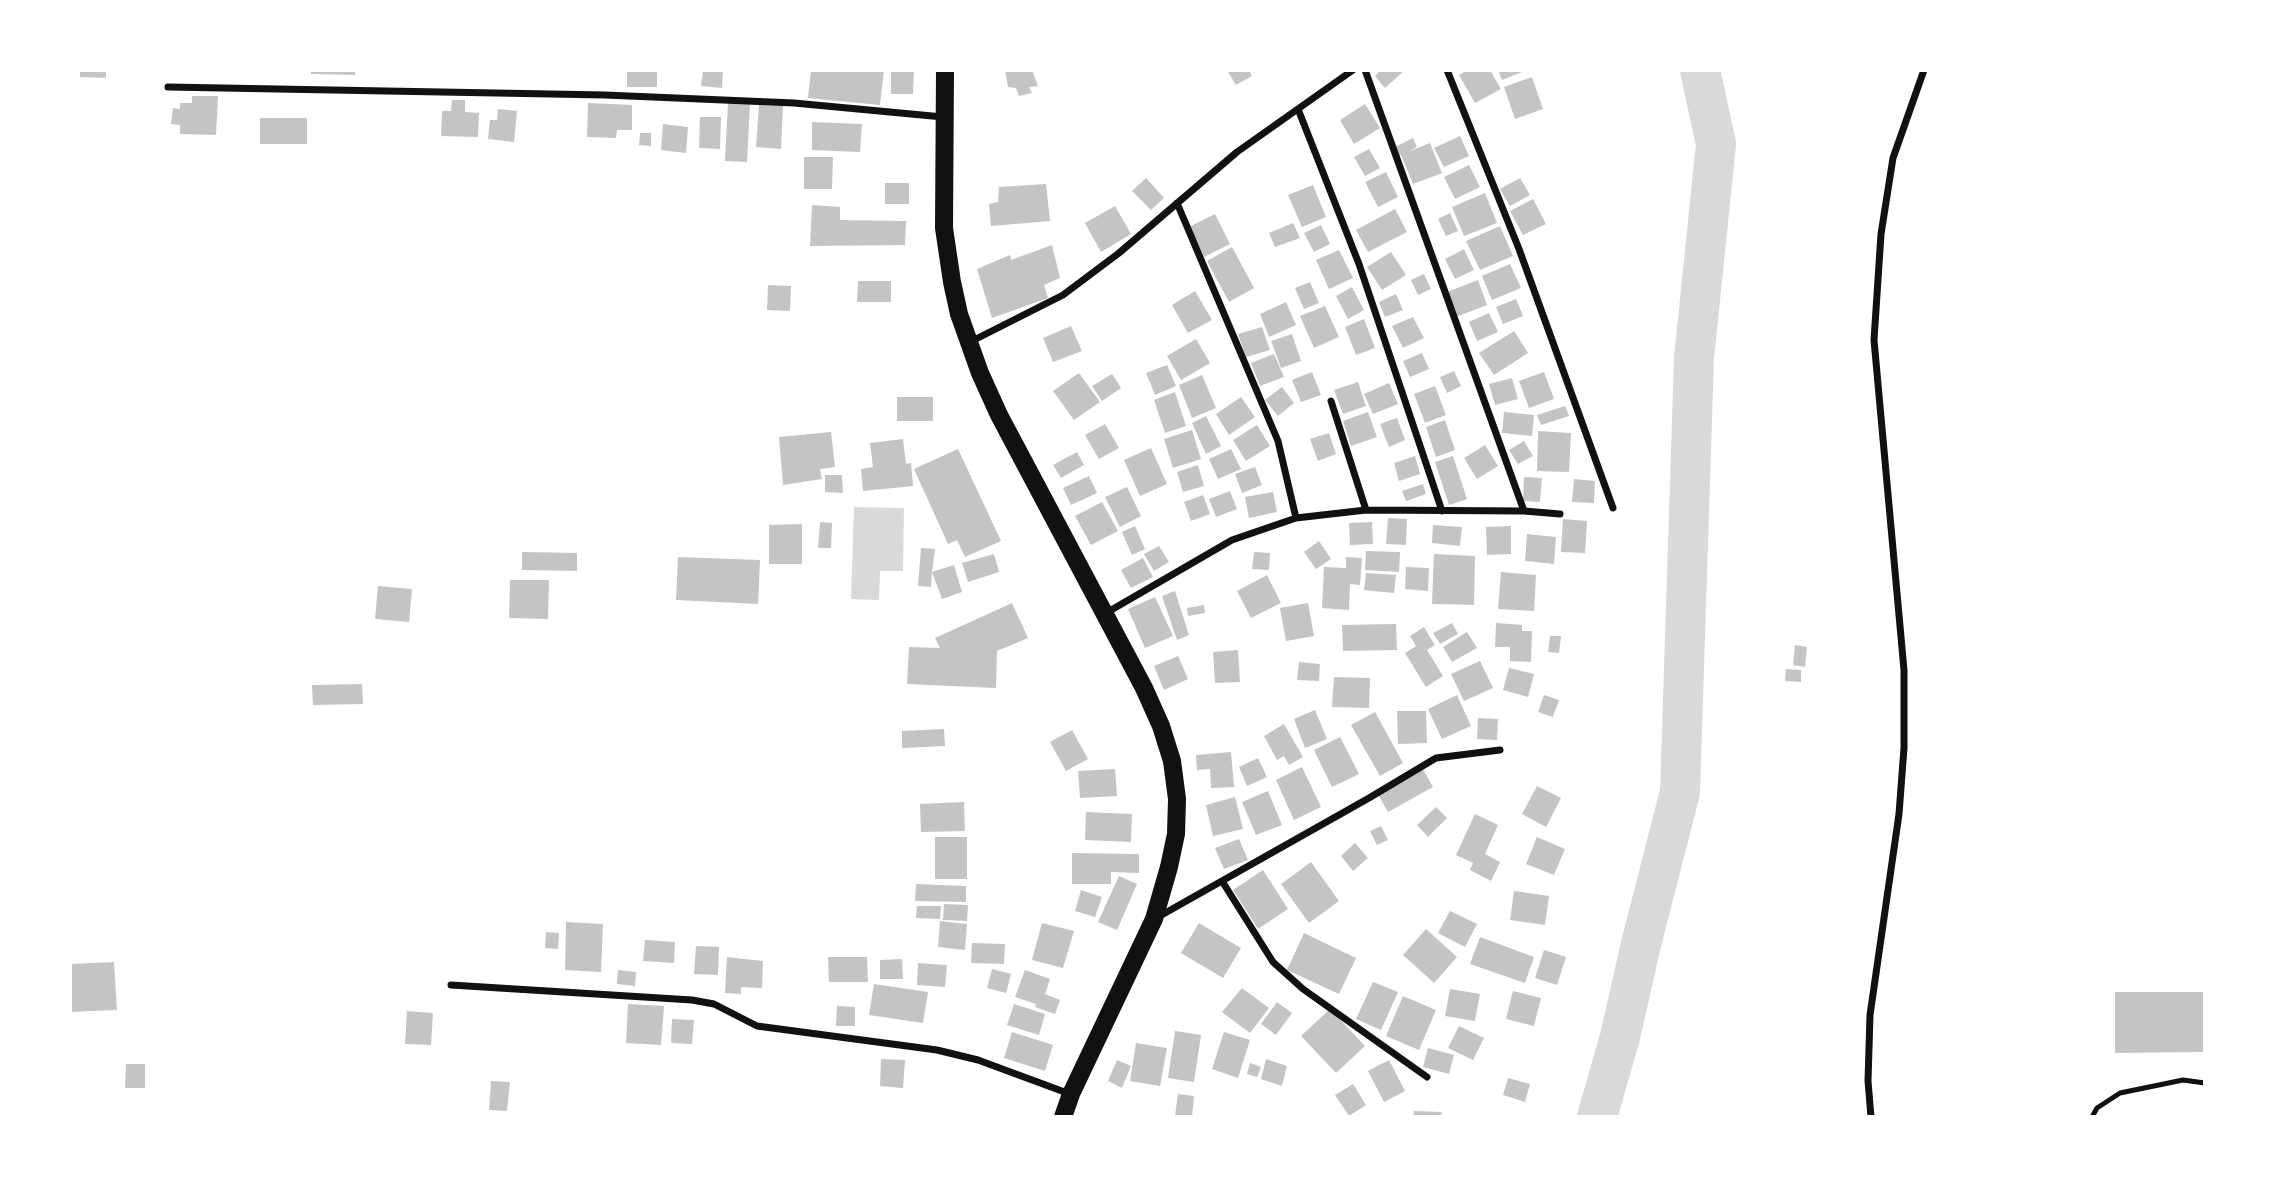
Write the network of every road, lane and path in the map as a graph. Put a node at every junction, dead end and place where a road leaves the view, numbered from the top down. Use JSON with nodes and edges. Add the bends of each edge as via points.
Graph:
{"nodes":[{"id":1,"x":944,"y":70,"type":"edge"},
{"id":2,"x":1353,"y":70,"type":"edge"},
{"id":3,"x":1365,"y":70,"type":"edge"},
{"id":4,"x":1447,"y":70,"type":"edge"},
{"id":5,"x":1924,"y":70,"type":"edge"},
{"id":6,"x":167,"y":87,"type":"dead end"},
{"id":7,"x":1298,"y":108,"type":"junction"},
{"id":8,"x":944,"y":117,"type":"junction"},
{"id":9,"x":1177,"y":203,"type":"junction"},
{"id":10,"x":969,"y":342,"type":"junction"},
{"id":11,"x":1331,"y":401,"type":"dead end"},
{"id":12,"x":1612,"y":508,"type":"dead end"},
{"id":13,"x":1366,"y":510,"type":"junction"},
{"id":14,"x":1442,"y":511,"type":"junction"},
{"id":15,"x":1524,"y":511,"type":"junction"},
{"id":16,"x":1560,"y":514,"type":"dead end"},
{"id":17,"x":1296,"y":518,"type":"junction"},
{"id":18,"x":1104,"y":614,"type":"junction"},
{"id":19,"x":1500,"y":750,"type":"dead end"},
{"id":20,"x":1222,"y":881,"type":"junction"},
{"id":21,"x":1154,"y":919,"type":"junction"},
{"id":22,"x":451,"y":985,"type":"dead end"},
{"id":23,"x":1427,"y":1077,"type":"dead end"},
{"id":24,"x":2205,"y":1083,"type":"edge"},
{"id":25,"x":1070,"y":1094,"type":"junction"},
{"id":26,"x":1063,"y":1117,"type":"edge"},
{"id":27,"x":1871,"y":1117,"type":"edge"},
{"id":28,"x":2092,"y":1117,"type":"edge"}],
"edges":[{"from":1,"to":8,"type":"main road"},
{"from":2,"to":7,"type":"street"},
{"from":3,"to":15,"type":"street"},
{"from":4,"to":12,"type":"street","via":[[1519,248]]},
{"from":5,"to":27,"type":"street","via":[[1893,158],[1881,234],[1874,340],[1904,670],[1904,748],[1870,1015]]},
{"from":6,"to":8,"type":"street","via":[[605,95],[794,103]]},
{"from":7,"to":9,"type":"street"},
{"from":7,"to":14,"type":"street","via":[[1359,264]]},
{"from":8,"to":10,"type":"main road","via":[[944,228],[952,282]]},
{"from":9,"to":10,"type":"street","via":[[1063,295]]},
{"from":9,"to":17,"type":"street","via":[[1278,442]]},
{"from":10,"to":18,"type":"main road","via":[[999,415]]},
{"from":11,"to":13,"type":"street"},
{"from":13,"to":14,"type":"street"},
{"from":13,"to":17,"type":"street"},
{"from":14,"to":15,"type":"street"},
{"from":15,"to":16,"type":"street"},
{"from":17,"to":18,"type":"street","via":[[1232,540]]},
{"from":18,"to":21,"type":"main road","via":[[1144,688],[1172,761],[1175,834]]},
{"from":19,"to":20,"type":"street","via":[[1436,758]]},
{"from":20,"to":21,"type":"street"},
{"from":20,"to":23,"type":"street","via":[[1273,962],[1303,989]]},
{"from":21,"to":25,"type":"main road"},
{"from":22,"to":25,"type":"street","via":[[692,1000],[714,1004],[757,1026],[937,1050],[978,1060]]},
{"from":24,"to":28,"type":"lane","via":[[2183,1080],[2120,1094],[2097,1108]]},
{"from":25,"to":26,"type":"main road"}]}
